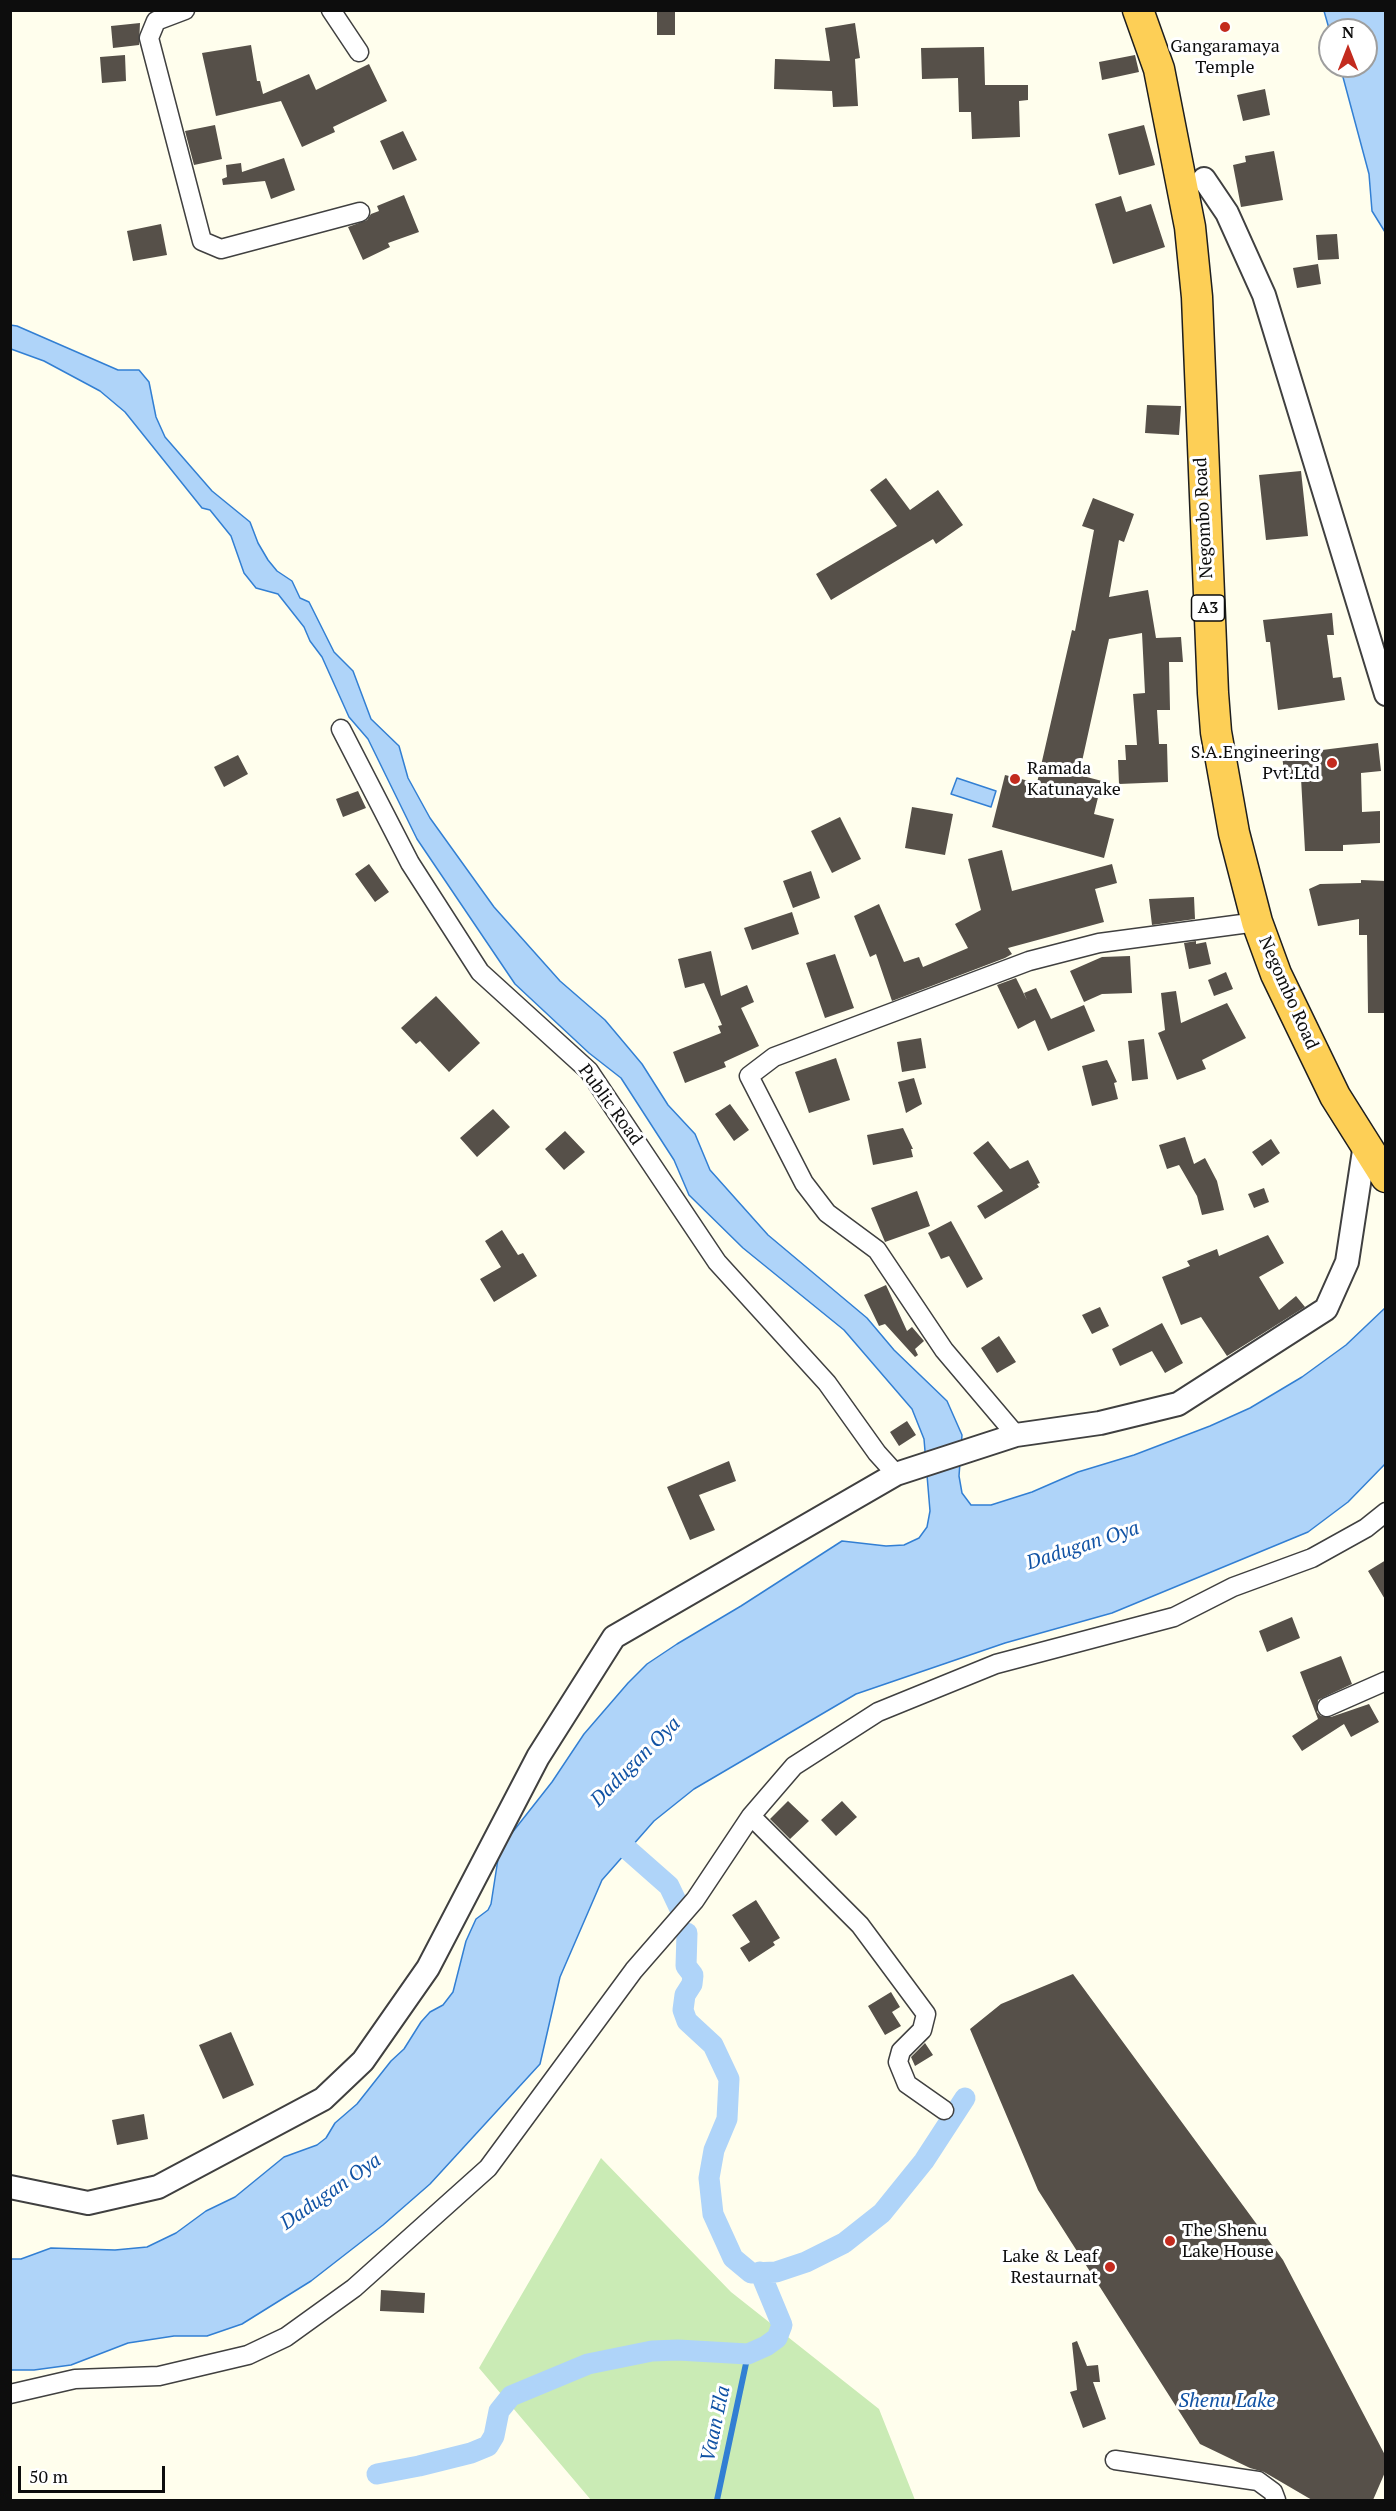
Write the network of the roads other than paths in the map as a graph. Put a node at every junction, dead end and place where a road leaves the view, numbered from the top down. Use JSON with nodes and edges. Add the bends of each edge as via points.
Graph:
{"nodes":[{"id":1,"x":185,"y":10,"type":"edge"},
{"id":2,"x":331,"y":10,"type":"edge"},
{"id":3,"x":1138,"y":10,"type":"edge"},
{"id":4,"x":1158,"y":10,"type":"edge"},
{"id":5,"x":359,"y":52,"type":"dead end"},
{"id":6,"x":1204,"y":179,"type":"junction"},
{"id":7,"x":360,"y":212,"type":"dead end"},
{"id":8,"x":1386,"y":694,"type":"edge"},
{"id":9,"x":341,"y":729,"type":"dead end"},
{"id":10,"x":1257,"y":922,"type":"junction"},
{"id":11,"x":1375,"y":1146,"type":"edge"},
{"id":12,"x":1386,"y":1177,"type":"edge"},
{"id":13,"x":1016,"y":1435,"type":"junction"},
{"id":14,"x":896,"y":1474,"type":"junction"},
{"id":15,"x":1386,"y":1512,"type":"edge"},
{"id":16,"x":1386,"y":1682,"type":"edge"},
{"id":17,"x":1327,"y":1707,"type":"dead end"},
{"id":18,"x":751,"y":1816,"type":"junction"},
{"id":19,"x":944,"y":2110,"type":"dead end"},
{"id":20,"x":10,"y":2187,"type":"edge"},
{"id":21,"x":10,"y":2394,"type":"edge"},
{"id":22,"x":1115,"y":2460,"type":"dead end"},
{"id":23,"x":1276,"y":2500,"type":"edge"}],
"edges":[{"from":1,"to":7,"type":"street","via":[[156,21],[149,38],[202,241],[221,249]]},
{"from":2,"to":5,"type":"street"},
{"from":3,"to":10,"type":"highway","name":"Negombo Road","number":"A3","via":[[1159,69],[1190,227],[1197,297],[1216,732],[1234,833]]},
{"from":4,"to":6,"type":"highway","name":"Negombo Road","number":"A3","via":[[1191,118]]},
{"from":6,"to":8,"type":"street","via":[[1227,213],[1264,295]]},
{"from":6,"to":11,"type":"highway","name":"Negombo Road","number":"A3","via":[[1217,357],[1228,651],[1245,793],[1286,947]]},
{"from":9,"to":14,"type":"street","name":"Public Road","via":[[410,863],[480,972],[589,1071],[717,1262],[827,1383]]},
{"from":10,"to":11,"type":"highway","name":"Negombo Road","number":"A3","via":[[1294,1013],[1335,1096]]},
{"from":10,"to":13,"type":"street","via":[[1099,943],[1029,962],[774,1057],[749,1076],[804,1183],[827,1213],[877,1250],[944,1350]]},
{"from":11,"to":12,"type":"highway","name":"Negombo Road","number":"A3"},
{"from":11,"to":13,"type":"street","via":[[1347,1262],[1326,1309],[1178,1404],[1100,1423]]},
{"from":13,"to":14,"type":"street"},
{"from":14,"to":20,"type":"street","via":[[614,1637],[538,1757],[428,1968],[363,2061],[323,2099],[158,2187],[88,2203]]},
{"from":15,"to":18,"type":"street","via":[[1366,1528],[1312,1558],[1233,1587],[1174,1617],[996,1664],[878,1712],[794,1766]]},
{"from":16,"to":17,"type":"street"},
{"from":18,"to":19,"type":"street","via":[[860,1925],[926,2014],[922,2030],[901,2051],[898,2062],[907,2084]]},
{"from":18,"to":21,"type":"street","via":[[694,1900],[634,1970],[488,2168],[354,2288],[286,2337],[248,2355],[159,2376],[75,2379]]},
{"from":22,"to":23,"type":"street","via":[[1258,2481],[1273,2492]]}]}
